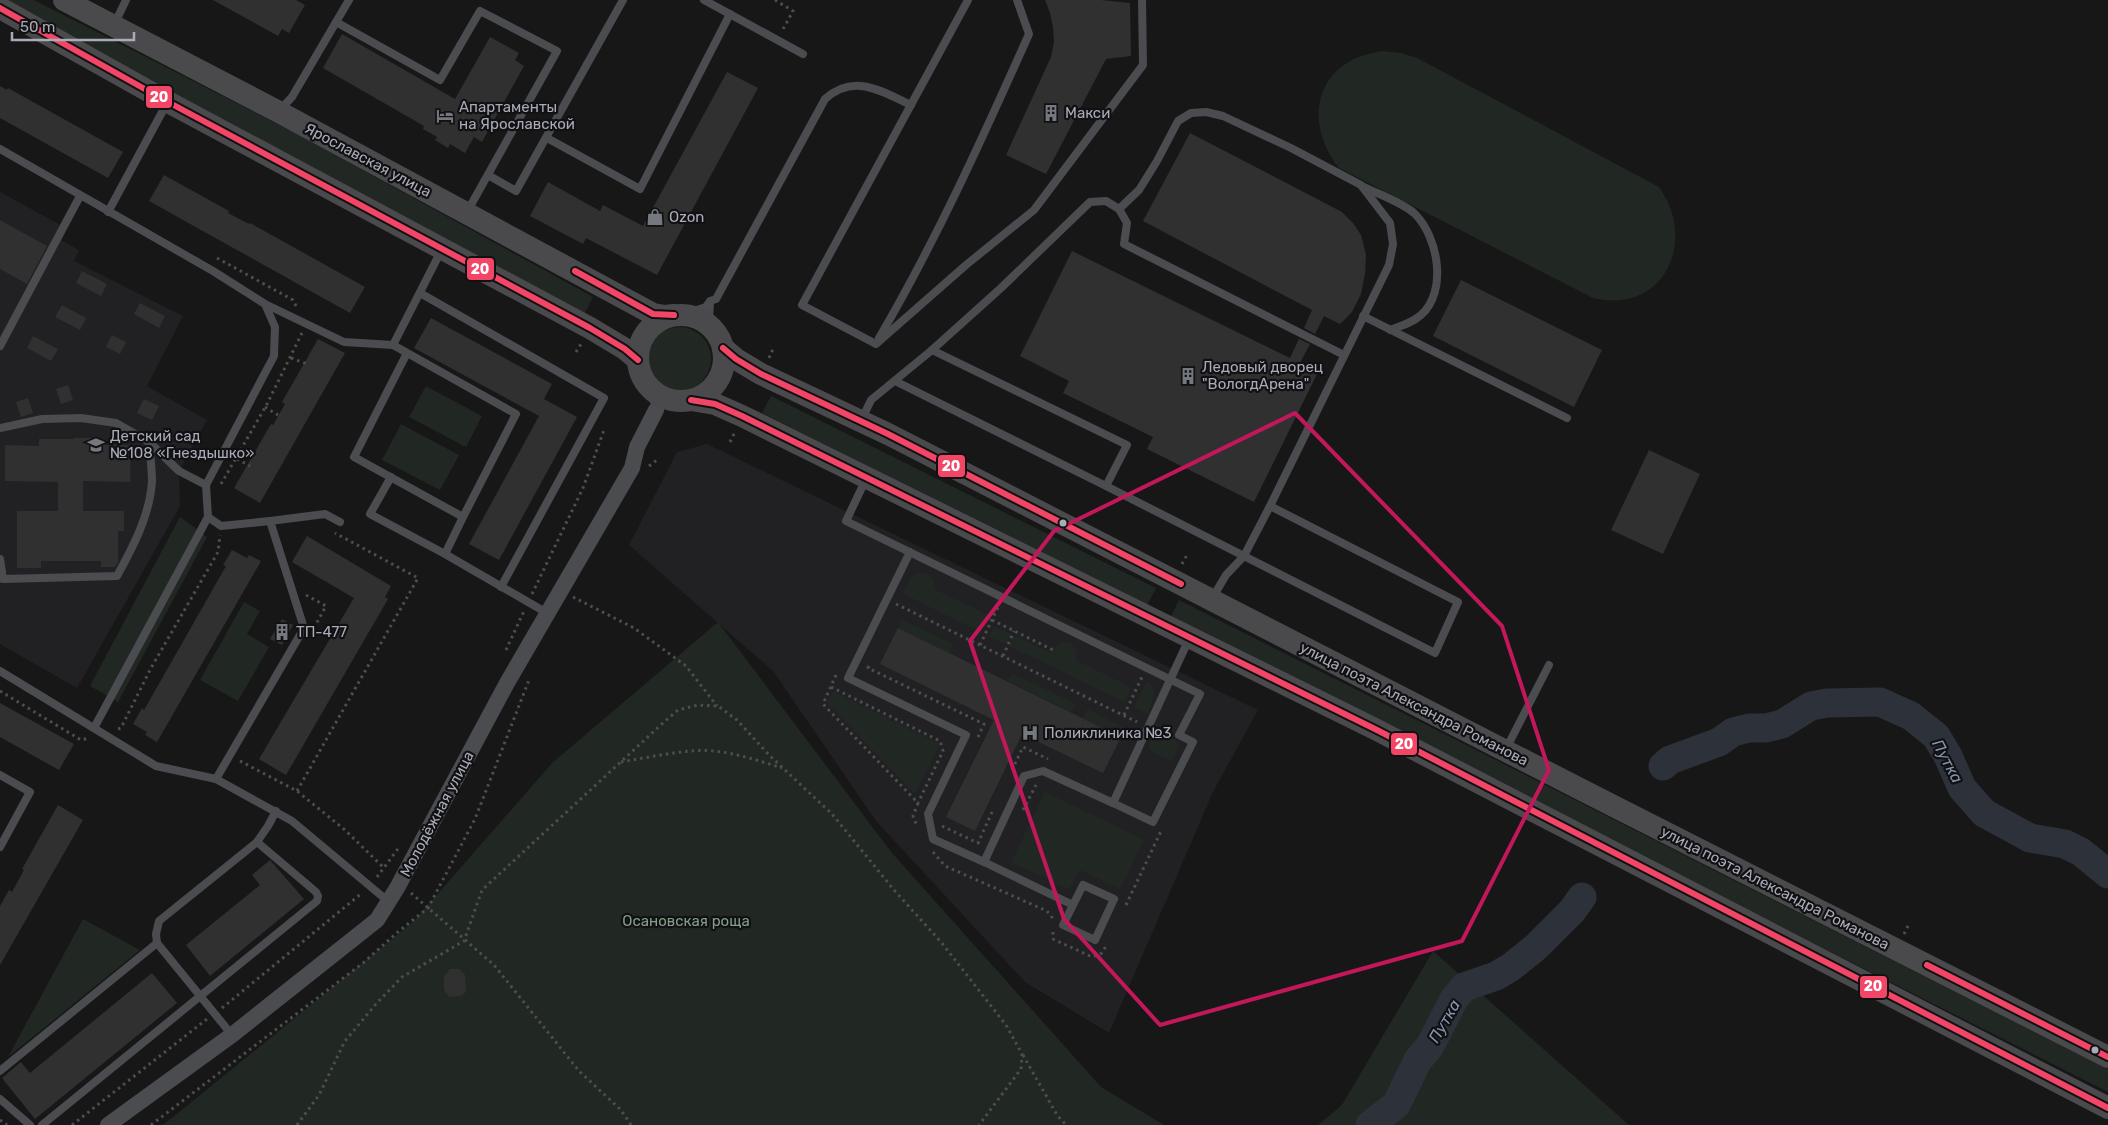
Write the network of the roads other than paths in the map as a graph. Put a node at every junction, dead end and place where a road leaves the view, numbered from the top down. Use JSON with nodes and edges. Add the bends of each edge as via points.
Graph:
{"nodes":[{"id":1,"x":64,"y":0,"type":"edge"},
{"id":2,"x":126,"y":0,"type":"edge"},
{"id":3,"x":623,"y":0,"type":"edge"},
{"id":4,"x":704,"y":0,"type":"edge"},
{"id":5,"x":968,"y":0,"type":"edge"},
{"id":6,"x":1017,"y":0,"type":"edge"},
{"id":7,"x":1142,"y":0,"type":"edge"},
{"id":8,"x":346,"y":1,"type":"edge"},
{"id":9,"x":0,"y":8,"type":"edge"},
{"id":10,"x":730,"y":14,"type":"junction"},
{"id":11,"x":336,"y":22,"type":"junction"},
{"id":12,"x":113,"y":26,"type":"junction"},
{"id":13,"x":803,"y":54,"type":"dead end"},
{"id":14,"x":168,"y":102,"type":"junction"},
{"id":15,"x":911,"y":104,"type":"junction"},
{"id":16,"x":279,"y":112,"type":"junction"},
{"id":17,"x":547,"y":138,"type":"junction"},
{"id":18,"x":0,"y":149,"type":"edge"},
{"id":19,"x":488,"y":175,"type":"junction"},
{"id":20,"x":1361,"y":185,"type":"junction"},
{"id":21,"x":80,"y":196,"type":"junction"},
{"id":22,"x":1119,"y":209,"type":"junction"},
{"id":23,"x":108,"y":212,"type":"junction"},
{"id":24,"x":466,"y":214,"type":"junction"},
{"id":25,"x":441,"y":250,"type":"junction"},
{"id":26,"x":420,"y":293,"type":"junction"},
{"id":27,"x":710,"y":302,"type":"junction"},
{"id":28,"x":264,"y":304,"type":"junction"},
{"id":29,"x":679,"y":315,"type":"junction"},
{"id":30,"x":1363,"y":316,"type":"junction"},
{"id":31,"x":1390,"y":330,"type":"junction"},
{"id":32,"x":719,"y":339,"type":"junction"},
{"id":33,"x":876,"y":344,"type":"junction"},
{"id":34,"x":394,"y":345,"type":"junction"},
{"id":35,"x":0,"y":346,"type":"edge"},
{"id":36,"x":932,"y":350,"type":"junction"},
{"id":37,"x":407,"y":352,"type":"junction"},
{"id":38,"x":1344,"y":355,"type":"junction"},
{"id":39,"x":638,"y":360,"type":"junction"},
{"id":40,"x":895,"y":381,"type":"junction"},
{"id":41,"x":667,"y":400,"type":"junction"},
{"id":42,"x":1567,"y":418,"type":"dead end"},
{"id":43,"x":861,"y":421,"type":"junction"},
{"id":44,"x":0,"y":428,"type":"edge"},
{"id":45,"x":149,"y":442,"type":"junction"},
{"id":46,"x":391,"y":477,"type":"junction"},
{"id":47,"x":866,"y":477,"type":"junction"},
{"id":48,"x":206,"y":485,"type":"junction"},
{"id":49,"x":1106,"y":486,"type":"junction"},
{"id":50,"x":1270,"y":506,"type":"junction"},
{"id":51,"x":208,"y":517,"type":"junction"},
{"id":52,"x":463,"y":517,"type":"junction"},
{"id":53,"x":270,"y":521,"type":"junction"},
{"id":54,"x":340,"y":522,"type":"dead end"},
{"id":55,"x":910,"y":552,"type":"junction"},
{"id":56,"x":445,"y":554,"type":"junction"},
{"id":57,"x":1244,"y":556,"type":"junction"},
{"id":58,"x":0,"y":559,"type":"edge"},
{"id":59,"x":501,"y":587,"type":"junction"},
{"id":60,"x":1212,"y":600,"type":"junction"},
{"id":61,"x":547,"y":613,"type":"junction"},
{"id":62,"x":1189,"y":637,"type":"junction"},
{"id":63,"x":1550,"y":665,"type":"dead end"},
{"id":64,"x":0,"y":671,"type":"edge"},
{"id":65,"x":1170,"y":680,"type":"junction"},
{"id":66,"x":94,"y":728,"type":"junction"},
{"id":67,"x":1505,"y":751,"type":"junction"},
{"id":68,"x":0,"y":775,"type":"edge"},
{"id":69,"x":216,"y":780,"type":"junction"},
{"id":70,"x":1113,"y":803,"type":"junction"},
{"id":71,"x":276,"y":811,"type":"junction"},
{"id":72,"x":257,"y":842,"type":"junction"},
{"id":73,"x":0,"y":847,"type":"edge"},
{"id":74,"x":984,"y":862,"type":"junction"},
{"id":75,"x":389,"y":902,"type":"junction"},
{"id":76,"x":1073,"y":905,"type":"junction"},
{"id":77,"x":157,"y":943,"type":"junction"},
{"id":78,"x":201,"y":996,"type":"junction"},
{"id":79,"x":232,"y":1034,"type":"junction"},
{"id":80,"x":2108,"y":1056,"type":"edge"},
{"id":81,"x":0,"y":1071,"type":"edge"},
{"id":82,"x":0,"y":1099,"type":"edge"},
{"id":83,"x":2108,"y":1108,"type":"edge"},
{"id":84,"x":30,"y":1125,"type":"edge"},
{"id":85,"x":42,"y":1125,"type":"edge"},
{"id":86,"x":108,"y":1125,"type":"edge"}],
"edges":[{"from":1,"to":12,"type":"main road","name":"Ярославская улица"},
{"from":2,"to":12,"type":"lane"},
{"from":3,"to":17,"type":"lane"},
{"from":4,"to":10,"type":"lane"},
{"from":5,"to":15,"type":"lane"},
{"from":6,"to":33,"type":"lane","via":[[1029,34],[914,280]]},
{"from":7,"to":33,"type":"lane","via":[[1143,65],[1052,187],[1034,210]]},
{"from":8,"to":11,"type":"lane"},
{"from":9,"to":14,"type":"main road"},
{"from":10,"to":13,"type":"lane"},
{"from":10,"to":17,"type":"lane","via":[[640,189]]},
{"from":11,"to":16,"type":"lane","via":[[292,97]]},
{"from":11,"to":19,"type":"lane","via":[[440,80],[480,11],[557,51]]},
{"from":12,"to":16,"type":"main road","name":"Ярославская улица"},
{"from":14,"to":23,"type":"lane"},
{"from":14,"to":25,"type":"main road"},
{"from":15,"to":27,"type":"lane","via":[[867,85],[840,89],[825,99],[716,299]]},
{"from":15,"to":33,"type":"lane","via":[[802,305]]},
{"from":16,"to":24,"type":"main road","name":"Ярославская улица"},
{"from":17,"to":19,"type":"lane","via":[[516,191]]},
{"from":18,"to":21,"type":"lane"},
{"from":19,"to":24,"type":"lane"},
{"from":20,"to":22,"type":"lane","via":[[1223,116],[1191,113],[1178,121],[1140,190]]},
{"from":20,"to":30,"type":"lane","via":[[1390,224],[1393,244],[1388,265]]},
{"from":20,"to":31,"type":"lane","via":[[1413,212],[1423,223],[1434,253],[1436,292],[1430,303],[1412,322]]},
{"from":21,"to":23,"type":"lane"},
{"from":21,"to":35,"type":"lane"},
{"from":22,"to":36,"type":"lane","via":[[1106,201],[1090,202]]},
{"from":22,"to":38,"type":"lane","via":[[1127,223],[1124,244]]},
{"from":23,"to":28,"type":"lane","via":[[213,271]]},
{"from":24,"to":29,"type":"main road","name":"Ярославская улица","via":[[653,314]]},
{"from":25,"to":26,"type":"lane"},
{"from":25,"to":39,"type":"main road","via":[[590,328]]},
{"from":26,"to":34,"type":"lane"},
{"from":26,"to":59,"type":"lane","via":[[604,398]]},
{"from":27,"to":29,"type":"lane","via":[[706,307]]},
{"from":27,"to":32,"type":"lane","via":[[710,319]]},
{"from":28,"to":34,"type":"lane","via":[[344,342]]},
{"from":28,"to":48,"type":"lane","via":[[275,327],[274,356]]},
{"from":29,"to":32,"type":"main road","via":[[701,319]]},
{"from":29,"to":39,"type":"main road","via":[[665,318],[650,327],[640,342]]},
{"from":30,"to":31,"type":"lane"},
{"from":30,"to":38,"type":"lane"},
{"from":31,"to":42,"type":"lane"},
{"from":32,"to":41,"type":"main road","via":[[724,367],[716,385],[708,392]]},
{"from":32,"to":43,"type":"main road","name":"улица поэта Александра Романова","via":[[736,359],[761,374]]},
{"from":34,"to":37,"type":"lane"},
{"from":36,"to":40,"type":"lane"},
{"from":36,"to":49,"type":"lane","via":[[1127,445]]},
{"from":37,"to":46,"type":"lane","via":[[354,457]]},
{"from":37,"to":52,"type":"lane","via":[[516,414]]},
{"from":38,"to":50,"type":"lane"},
{"from":39,"to":41,"type":"main road","via":[[643,380]]},
{"from":40,"to":43,"type":"lane","via":[[870,400]]},
{"from":40,"to":49,"type":"lane"},
{"from":41,"to":47,"type":"main road","via":[[715,404]]},
{"from":41,"to":61,"type":"street","name":"Молодёжная улица","via":[[637,447],[632,468]]},
{"from":43,"to":60,"type":"main road","name":"улица поэта Александра Романова"},
{"from":44,"to":45,"type":"lane","via":[[42,418],[81,418],[116,423]]},
{"from":45,"to":48,"type":"lane","via":[[179,471]]},
{"from":45,"to":58,"type":"lane","via":[[152,482],[145,516],[135,544],[117,576],[3,579]]},
{"from":46,"to":52,"type":"lane"},
{"from":46,"to":56,"type":"lane","via":[[370,514]]},
{"from":47,"to":55,"type":"lane","via":[[846,522]]},
{"from":47,"to":62,"type":"main road"},
{"from":48,"to":51,"type":"lane"},
{"from":49,"to":57,"type":"lane"},
{"from":50,"to":57,"type":"lane"},
{"from":50,"to":57,"type":"lane","via":[[1458,602],[1435,653]]},
{"from":51,"to":53,"type":"lane","via":[[221,526]]},
{"from":51,"to":66,"type":"lane"},
{"from":52,"to":56,"type":"lane"},
{"from":53,"to":54,"type":"lane","via":[[325,514]]},
{"from":53,"to":69,"type":"lane","via":[[304,628]]},
{"from":55,"to":65,"type":"lane"},
{"from":55,"to":74,"type":"lane","via":[[848,678],[966,736],[928,814],[933,839]]},
{"from":56,"to":59,"type":"lane"},
{"from":57,"to":60,"type":"lane","via":[[1226,575]]},
{"from":59,"to":61,"type":"lane"},
{"from":60,"to":67,"type":"main road","name":"улица поэта Александра Романова"},
{"from":61,"to":75,"type":"street","name":"Молодёжная улица"},
{"from":62,"to":65,"type":"lane"},
{"from":62,"to":83,"type":"main road","via":[[1377,730]]},
{"from":63,"to":67,"type":"lane"},
{"from":64,"to":66,"type":"lane"},
{"from":65,"to":70,"type":"lane"},
{"from":65,"to":70,"type":"lane","via":[[1200,694],[1180,736],[1193,742],[1153,822]]},
{"from":66,"to":69,"type":"lane","via":[[156,766]]},
{"from":67,"to":80,"type":"main road","name":"улица поэта Александра Романова"},
{"from":68,"to":73,"type":"lane","via":[[30,792]]},
{"from":69,"to":71,"type":"lane"},
{"from":70,"to":74,"type":"lane","via":[[1044,770],[1024,776]]},
{"from":71,"to":72,"type":"lane"},
{"from":71,"to":75,"type":"lane"},
{"from":72,"to":77,"type":"lane","via":[[159,921]]},
{"from":72,"to":78,"type":"lane","via":[[316,892],[317,901]]},
{"from":74,"to":76,"type":"lane"},
{"from":75,"to":79,"type":"street","name":"Молодёжная улица","via":[[377,920]]},
{"from":76,"to":76,"type":"lane","via":[[1063,925],[1095,940],[1114,899],[1083,885]]},
{"from":77,"to":78,"type":"lane"},
{"from":77,"to":81,"type":"lane"},
{"from":78,"to":79,"type":"lane"},
{"from":78,"to":85,"type":"lane"},
{"from":79,"to":86,"type":"street","name":"Молодёжная улица"},
{"from":82,"to":84,"type":"lane"}]}
